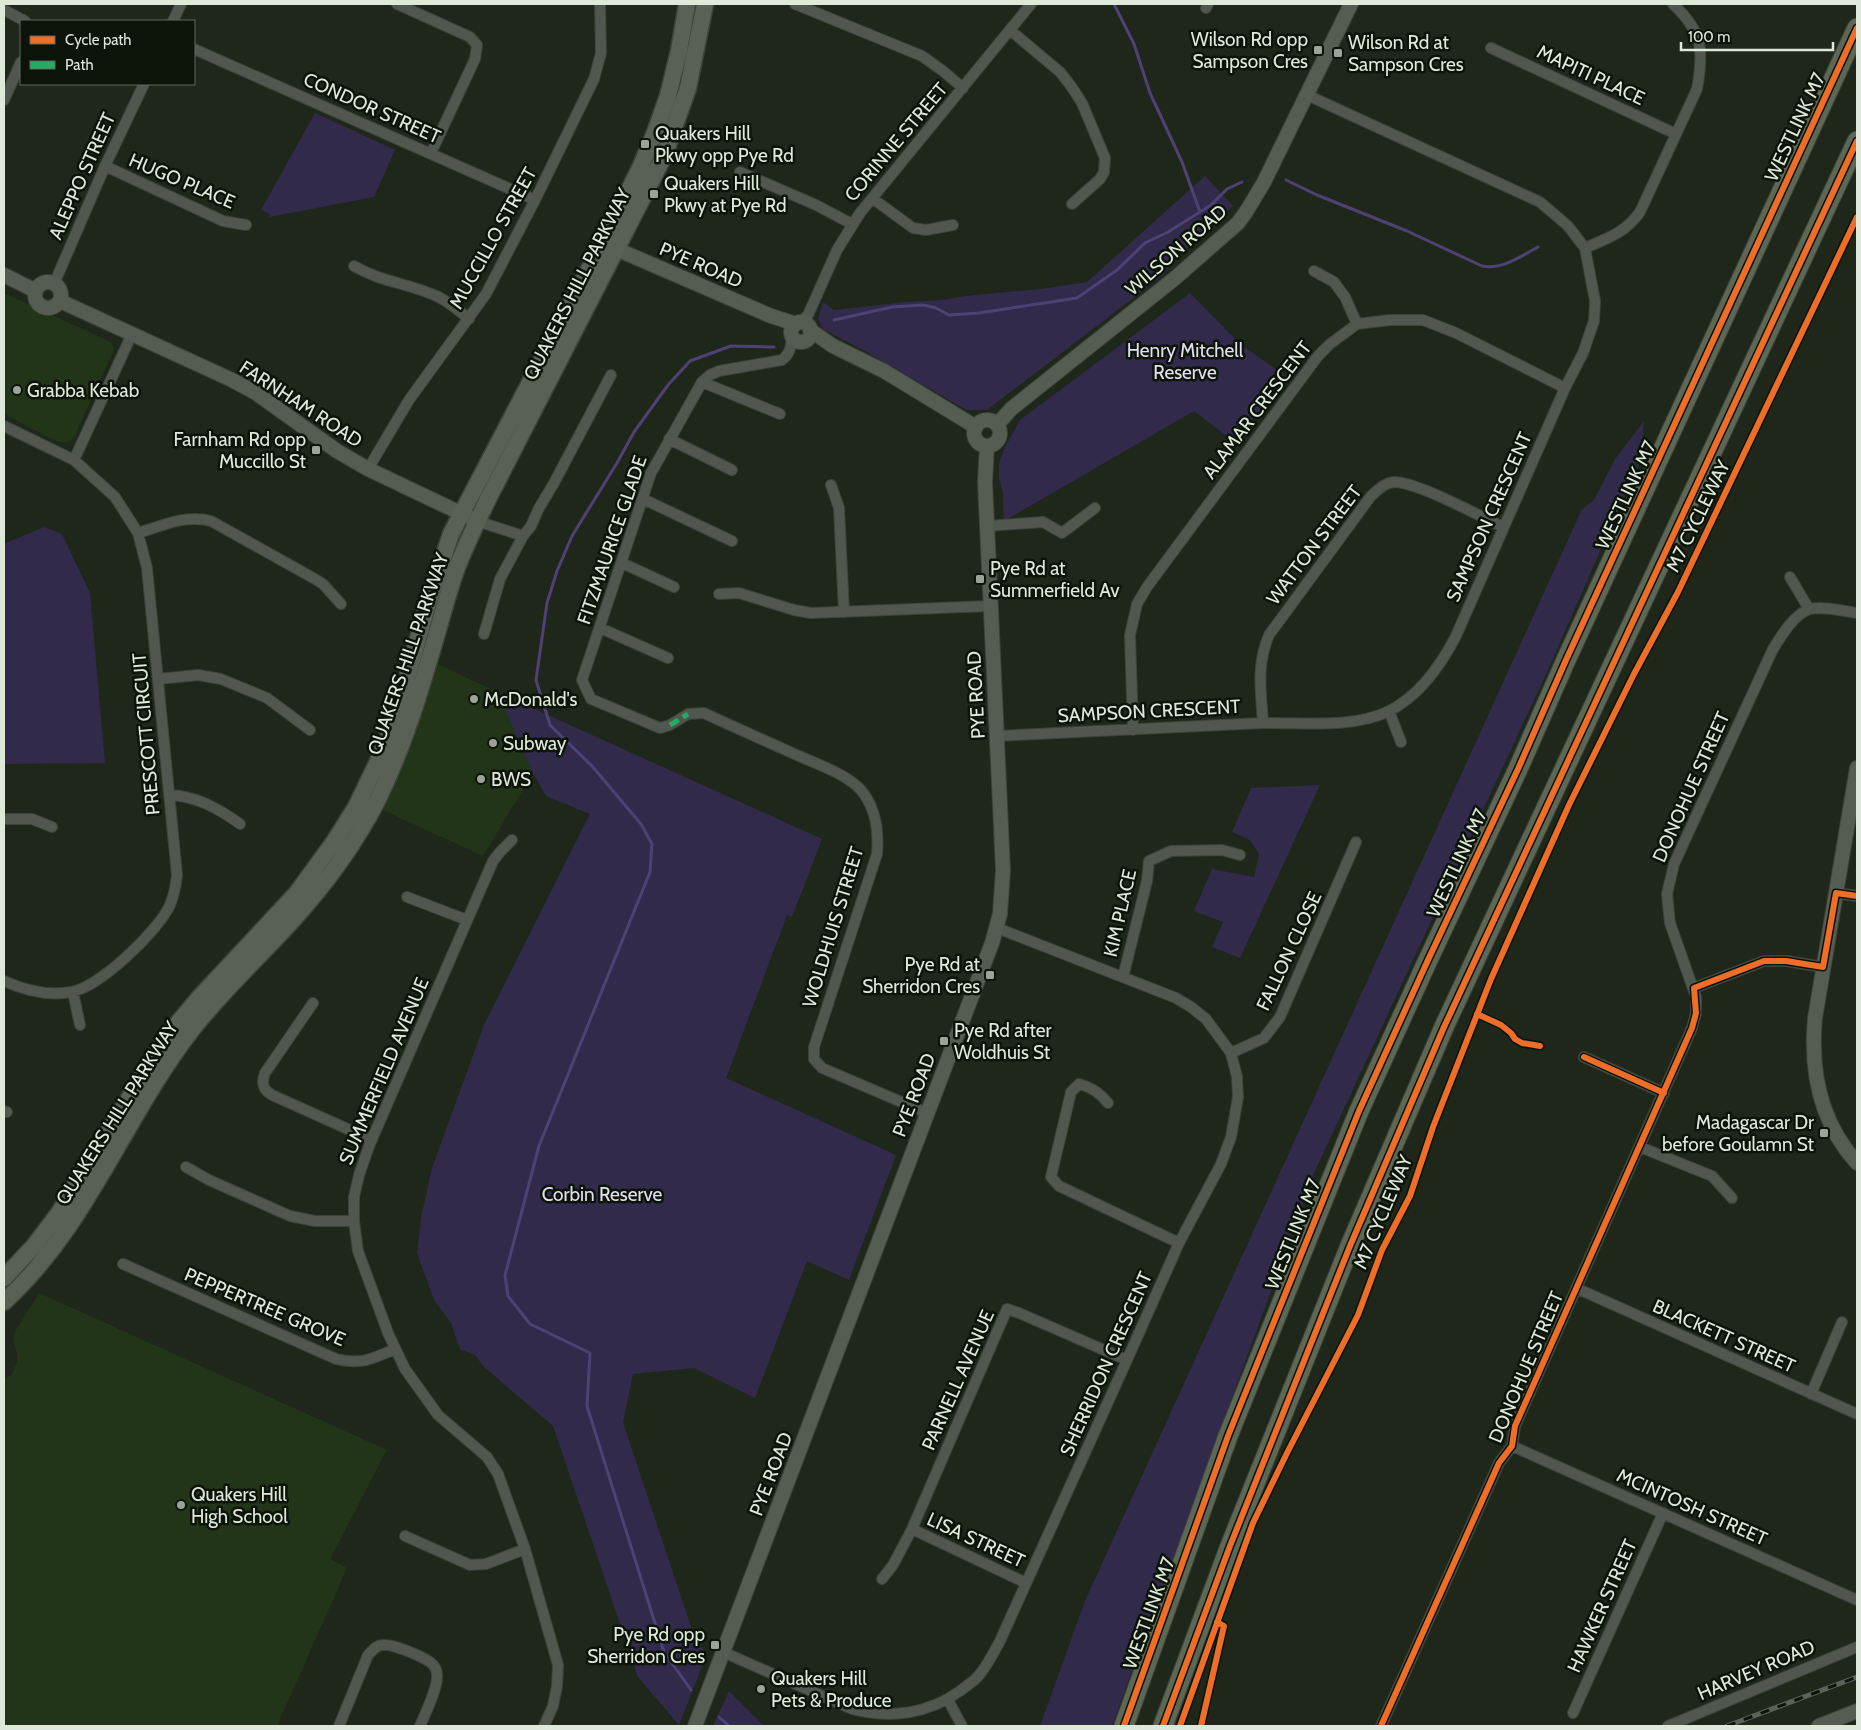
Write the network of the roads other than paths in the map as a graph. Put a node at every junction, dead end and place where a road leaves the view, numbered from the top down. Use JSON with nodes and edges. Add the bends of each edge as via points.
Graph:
{"nodes":[{"id":1,"x":181,"y":4,"type":"edge"},
{"id":2,"x":397,"y":4,"type":"edge"},
{"id":3,"x":600,"y":4,"type":"edge"},
{"id":4,"x":687,"y":4,"type":"edge"},
{"id":5,"x":705,"y":4,"type":"edge"},
{"id":6,"x":796,"y":4,"type":"edge"},
{"id":7,"x":1031,"y":4,"type":"edge"},
{"id":8,"x":1351,"y":4,"type":"edge"},
{"id":9,"x":1673,"y":4,"type":"edge"},
{"id":10,"x":7,"y":9,"type":"edge"},
{"id":11,"x":24,"y":20,"type":"edge"},
{"id":12,"x":173,"y":20,"type":"edge"},
{"id":13,"x":1857,"y":28,"type":"edge"},
{"id":14,"x":1010,"y":30,"type":"junction"},
{"id":15,"x":1490,"y":48,"type":"dead end"},
{"id":16,"x":195,"y":49,"type":"edge"},
{"id":17,"x":20,"y":64,"type":"edge"},
{"id":18,"x":144,"y":85,"type":"edge"},
{"id":19,"x":963,"y":88,"type":"junction"},
{"id":20,"x":1307,"y":95,"type":"junction"},
{"id":21,"x":4,"y":100,"type":"edge"},
{"id":22,"x":1676,"y":134,"type":"junction"},
{"id":23,"x":1857,"y":141,"type":"edge"},
{"id":24,"x":431,"y":153,"type":"junction"},
{"id":25,"x":105,"y":166,"type":"junction"},
{"id":26,"x":740,"y":172,"type":"dead end"},
{"id":27,"x":872,"y":198,"type":"junction"},
{"id":28,"x":535,"y":200,"type":"junction"},
{"id":29,"x":1072,"y":204,"type":"dead end"},
{"id":30,"x":246,"y":224,"type":"dead end"},
{"id":31,"x":852,"y":224,"type":"junction"},
{"id":32,"x":953,"y":225,"type":"dead end"},
{"id":33,"x":602,"y":242,"type":"junction"},
{"id":34,"x":1585,"y":248,"type":"junction"},
{"id":35,"x":617,"y":250,"type":"junction"},
{"id":36,"x":354,"y":266,"type":"dead end"},
{"id":37,"x":1314,"y":271,"type":"dead end"},
{"id":38,"x":4,"y":275,"type":"edge"},
{"id":39,"x":54,"y":284,"type":"junction"},
{"id":40,"x":36,"y":291,"type":"junction"},
{"id":41,"x":60,"y":301,"type":"junction"},
{"id":42,"x":469,"y":319,"type":"junction"},
{"id":43,"x":1357,"y":324,"type":"junction"},
{"id":44,"x":800,"y":332,"type":"junction"},
{"id":45,"x":132,"y":334,"type":"junction"},
{"id":46,"x":611,"y":375,"type":"dead end"},
{"id":47,"x":702,"y":382,"type":"junction"},
{"id":48,"x":1565,"y":388,"type":"junction"},
{"id":49,"x":780,"y":414,"type":"dead end"},
{"id":50,"x":997,"y":425,"type":"junction"},
{"id":51,"x":4,"y":426,"type":"edge"},
{"id":52,"x":976,"y":427,"type":"junction"},
{"id":53,"x":669,"y":439,"type":"junction"},
{"id":54,"x":986,"y":446,"type":"junction"},
{"id":55,"x":74,"y":460,"type":"junction"},
{"id":56,"x":368,"y":469,"type":"junction"},
{"id":57,"x":732,"y":470,"type":"dead end"},
{"id":58,"x":831,"y":485,"type":"dead end"},
{"id":59,"x":642,"y":500,"type":"junction"},
{"id":60,"x":1096,"y":508,"type":"dead end"},
{"id":61,"x":460,"y":514,"type":"junction"},
{"id":62,"x":477,"y":521,"type":"junction"},
{"id":63,"x":987,"y":526,"type":"junction"},
{"id":64,"x":1503,"y":527,"type":"junction"},
{"id":65,"x":138,"y":533,"type":"junction"},
{"id":66,"x":521,"y":540,"type":"junction"},
{"id":67,"x":732,"y":542,"type":"dead end"},
{"id":68,"x":622,"y":563,"type":"junction"},
{"id":69,"x":1790,"y":577,"type":"dead end"},
{"id":70,"x":674,"y":588,"type":"dead end"},
{"id":71,"x":719,"y":594,"type":"dead end"},
{"id":72,"x":341,"y":604,"type":"dead end"},
{"id":73,"x":990,"y":606,"type":"junction"},
{"id":74,"x":1809,"y":609,"type":"junction"},
{"id":75,"x":844,"y":612,"type":"junction"},
{"id":76,"x":1857,"y":613,"type":"edge"},
{"id":77,"x":600,"y":628,"type":"junction"},
{"id":78,"x":484,"y":634,"type":"dead end"},
{"id":79,"x":668,"y":658,"type":"dead end"},
{"id":80,"x":158,"y":679,"type":"junction"},
{"id":81,"x":1389,"y":711,"type":"junction"},
{"id":82,"x":688,"y":714,"type":"joint"},
{"id":83,"x":1263,"y":723,"type":"junction"},
{"id":84,"x":310,"y":730,"type":"dead end"},
{"id":85,"x":1133,"y":730,"type":"junction"},
{"id":86,"x":997,"y":736,"type":"junction"},
{"id":87,"x":1401,"y":742,"type":"dead end"},
{"id":88,"x":1857,"y":768,"type":"edge"},
{"id":89,"x":169,"y":795,"type":"junction"},
{"id":90,"x":4,"y":818,"type":"edge"},
{"id":91,"x":240,"y":824,"type":"dead end"},
{"id":92,"x":52,"y":827,"type":"dead end"},
{"id":93,"x":512,"y":840,"type":"dead end"},
{"id":94,"x":1356,"y":842,"type":"dead end"},
{"id":95,"x":1240,"y":855,"type":"dead end"},
{"id":96,"x":1836,"y":893,"type":"junction"},
{"id":97,"x":1857,"y":896,"type":"edge"},
{"id":98,"x":407,"y":897,"type":"dead end"},
{"id":99,"x":467,"y":920,"type":"junction"},
{"id":100,"x":997,"y":928,"type":"junction"},
{"id":101,"x":1823,"y":966,"type":"junction"},
{"id":102,"x":1123,"y":977,"type":"junction"},
{"id":103,"x":4,"y":981,"type":"edge"},
{"id":104,"x":1694,"y":988,"type":"junction"},
{"id":105,"x":73,"y":992,"type":"junction"},
{"id":106,"x":313,"y":1003,"type":"dead end"},
{"id":107,"x":80,"y":1026,"type":"dead end"},
{"id":108,"x":1231,"y":1053,"type":"junction"},
{"id":109,"x":1584,"y":1057,"type":"dead end"},
{"id":110,"x":1664,"y":1092,"type":"junction"},
{"id":111,"x":1108,"y":1104,"type":"dead end"},
{"id":112,"x":927,"y":1113,"type":"junction"},
{"id":113,"x":372,"y":1140,"type":"junction"},
{"id":114,"x":1640,"y":1147,"type":"junction"},
{"id":115,"x":1857,"y":1162,"type":"edge"},
{"id":116,"x":186,"y":1167,"type":"dead end"},
{"id":117,"x":1732,"y":1198,"type":"dead end"},
{"id":118,"x":354,"y":1221,"type":"junction"},
{"id":119,"x":1179,"y":1243,"type":"junction"},
{"id":120,"x":123,"y":1264,"type":"dead end"},
{"id":121,"x":4,"y":1278,"type":"edge"},
{"id":122,"x":1576,"y":1288,"type":"junction"},
{"id":123,"x":4,"y":1302,"type":"edge"},
{"id":124,"x":1842,"y":1322,"type":"dead end"},
{"id":125,"x":395,"y":1349,"type":"junction"},
{"id":126,"x":1128,"y":1360,"type":"junction"},
{"id":127,"x":1811,"y":1394,"type":"junction"},
{"id":128,"x":1857,"y":1414,"type":"edge"},
{"id":129,"x":1512,"y":1446,"type":"junction"},
{"id":130,"x":1663,"y":1513,"type":"junction"},
{"id":131,"x":912,"y":1529,"type":"junction"},
{"id":132,"x":404,"y":1536,"type":"dead end"},
{"id":133,"x":524,"y":1549,"type":"junction"},
{"id":134,"x":882,"y":1580,"type":"dead end"},
{"id":135,"x":1026,"y":1582,"type":"junction"},
{"id":136,"x":1857,"y":1600,"type":"edge"},
{"id":137,"x":1857,"y":1647,"type":"edge"},
{"id":138,"x":723,"y":1652,"type":"junction"},
{"id":139,"x":948,"y":1700,"type":"junction"},
{"id":140,"x":1857,"y":1710,"type":"edge"},
{"id":141,"x":1573,"y":1713,"type":"dead end"},
{"id":142,"x":339,"y":1726,"type":"edge"},
{"id":143,"x":420,"y":1726,"type":"edge"},
{"id":144,"x":544,"y":1726,"type":"edge"},
{"id":145,"x":695,"y":1726,"type":"edge"},
{"id":146,"x":962,"y":1726,"type":"edge"},
{"id":147,"x":1124,"y":1726,"type":"edge"},
{"id":148,"x":1164,"y":1726,"type":"edge"},
{"id":149,"x":1381,"y":1726,"type":"edge"},
{"id":150,"x":1668,"y":1726,"type":"edge"},
{"id":151,"x":1818,"y":1726,"type":"edge"}],
"edges":[{"from":1,"to":12,"type":"street"},
{"from":2,"to":24,"type":"street","via":[[470,38],[476,45],[475,59]]},
{"from":3,"to":28,"type":"street","name":"MUCCILLO STREET","via":[[601,53],[594,79]]},
{"from":4,"to":33,"type":"main road","name":"QUAKERS HILL PARKWAY","via":[[672,78],[656,130]]},
{"from":5,"to":35,"type":"main road","name":"QUAKERS HILL PARKWAY","via":[[694,65],[679,119]]},
{"from":6,"to":19,"type":"street","via":[[922,56]]},
{"from":7,"to":14,"type":"street","name":"CORINNE STREET"},
{"from":8,"to":20,"type":"street","name":"WILSON ROAD"},
{"from":9,"to":22,"type":"street","via":[[1687,17],[1698,35],[1700,51],[1696,89]]},
{"from":10,"to":11,"type":"street"},
{"from":13,"to":147,"type":"highway","name":"WESTLINK M7","via":[[1358,1111],[1228,1436]]},
{"from":14,"to":19,"type":"street","name":"CORINNE STREET"},
{"from":14,"to":29,"type":"street","via":[[1060,72],[1071,86],[1082,103],[1105,158],[1100,178]]},
{"from":15,"to":22,"type":"street","name":"MAPITI PLACE"},
{"from":16,"to":24,"type":"street","name":"CONDOR STREET"},
{"from":17,"to":21,"type":"street"},
{"from":18,"to":25,"type":"street","name":"ALEPPO STREET"},
{"from":19,"to":27,"type":"street","name":"CORINNE STREET"},
{"from":20,"to":34,"type":"street","name":"SAMPSON CRESCENT","via":[[1540,202],[1568,226]]},
{"from":20,"to":50,"type":"street","name":"WILSON ROAD","via":[[1264,182],[1238,223],[1174,279],[1011,409]]},
{"from":22,"to":34,"type":"street","via":[[1632,224],[1620,233]]},
{"from":23,"to":148,"type":"highway","via":[[1444,1027],[1342,1264],[1230,1546]]},
{"from":24,"to":28,"type":"street","name":"CONDOR STREET"},
{"from":25,"to":30,"type":"street","name":"HUGO PLACE","via":[[223,221]]},
{"from":25,"to":39,"type":"street","name":"ALEPPO STREET"},
{"from":26,"to":31,"type":"street"},
{"from":27,"to":31,"type":"street","name":"CORINNE STREET"},
{"from":27,"to":32,"type":"street","via":[[913,228],[926,230]]},
{"from":28,"to":42,"type":"street","name":"MUCCILLO STREET","via":[[486,294]]},
{"from":31,"to":44,"type":"street","name":"CORINNE STREET"},
{"from":33,"to":35,"type":"street","name":"PYE ROAD"},
{"from":33,"to":61,"type":"main road","name":"QUAKERS HILL PARKWAY"},
{"from":34,"to":48,"type":"street","name":"SAMPSON CRESCENT","via":[[1595,301],[1594,321],[1583,353]]},
{"from":35,"to":44,"type":"street","name":"PYE ROAD","via":[[771,316]]},
{"from":35,"to":62,"type":"main road","name":"QUAKERS HILL PARKWAY"},
{"from":36,"to":42,"type":"street","via":[[375,277],[433,294]]},
{"from":37,"to":43,"type":"street","via":[[1334,282]]},
{"from":38,"to":40,"type":"street"},
{"from":39,"to":40,"type":"street","via":[[44,283]]},
{"from":39,"to":41,"type":"street","via":[[61,294]]},
{"from":40,"to":41,"type":"street","via":[[42,307],[54,307]]},
{"from":41,"to":45,"type":"street","name":"FARNHAM ROAD"},
{"from":42,"to":56,"type":"street","name":"MUCCILLO STREET","via":[[409,400]]},
{"from":43,"to":48,"type":"street","name":"ALAMAR CRESCENT","via":[[1423,320]]},
{"from":43,"to":85,"type":"street","name":"ALAMAR CRESCENT","via":[[1318,356],[1137,604],[1130,635]]},
{"from":44,"to":47,"type":"street","via":[[782,360],[719,371]]},
{"from":44,"to":52,"type":"street","name":"PYE ROAD","via":[[884,371]]},
{"from":45,"to":55,"type":"street"},
{"from":45,"to":56,"type":"street","name":"FARNHAM ROAD","via":[[256,393],[337,451]]},
{"from":46,"to":66,"type":"street"},
{"from":47,"to":49,"type":"street"},
{"from":47,"to":53,"type":"street","name":"FITZMAURICE GLADE"},
{"from":48,"to":64,"type":"street","name":"SAMPSON CRESCENT"},
{"from":50,"to":52,"type":"street","via":[[986,420]]},
{"from":50,"to":54,"type":"street","via":[[1000,437],[995,444]]},
{"from":51,"to":55,"type":"street","name":"PRESCOTT CIRCUIT"},
{"from":52,"to":54,"type":"street","via":[[976,440]]},
{"from":53,"to":57,"type":"street"},
{"from":53,"to":59,"type":"street","name":"FITZMAURICE GLADE","via":[[651,473]]},
{"from":54,"to":63,"type":"street","name":"PYE ROAD"},
{"from":55,"to":65,"type":"street","name":"PRESCOTT CIRCUIT","via":[[115,497]]},
{"from":56,"to":61,"type":"street","name":"FARNHAM ROAD"},
{"from":58,"to":75,"type":"street","via":[[839,508]]},
{"from":59,"to":67,"type":"street"},
{"from":59,"to":68,"type":"street","name":"FITZMAURICE GLADE"},
{"from":60,"to":63,"type":"street","via":[[1062,533],[1043,522]]},
{"from":61,"to":62,"type":"street","name":"FARNHAM ROAD"},
{"from":61,"to":121,"type":"main road","name":"QUAKERS HILL PARKWAY","via":[[428,603],[396,717],[356,807],[296,894],[168,1035],[59,1213]]},
{"from":62,"to":66,"type":"street","name":"FARNHAM ROAD"},
{"from":62,"to":123,"type":"main road","name":"QUAKERS HILL PARKWAY","via":[[454,576],[401,742],[361,830],[315,894],[191,1031],[159,1076],[74,1219]]},
{"from":63,"to":73,"type":"street","name":"PYE ROAD"},
{"from":64,"to":81,"type":"street","name":"SAMPSON CRESCENT","via":[[1445,656],[1429,678]]},
{"from":64,"to":83,"type":"street","name":"WATTON STREET","via":[[1421,489],[1393,482],[1381,486],[1269,635],[1260,667]]},
{"from":65,"to":72,"type":"street","via":[[186,519],[212,521],[323,584]]},
{"from":65,"to":80,"type":"street","name":"PRESCOTT CIRCUIT","via":[[147,568]]},
{"from":66,"to":78,"type":"street","via":[[503,575]]},
{"from":68,"to":70,"type":"street"},
{"from":68,"to":77,"type":"street","name":"FITZMAURICE GLADE"},
{"from":69,"to":74,"type":"street"},
{"from":71,"to":75,"type":"street","via":[[739,593],[801,612]]},
{"from":73,"to":75,"type":"street"},
{"from":73,"to":86,"type":"street","name":"PYE ROAD"},
{"from":74,"to":76,"type":"street"},
{"from":74,"to":104,"type":"street","name":"DONOHUE STREET","via":[[1789,624],[1773,649],[1674,864],[1667,894],[1670,922]]},
{"from":77,"to":79,"type":"street"},
{"from":77,"to":82,"type":"street","name":"FITZMAURICE GLADE","via":[[582,680],[591,699],[660,728]]},
{"from":80,"to":84,"type":"street","via":[[198,675],[220,679],[271,701]]},
{"from":80,"to":89,"type":"street","name":"PRESCOTT CIRCUIT"},
{"from":81,"to":83,"type":"street","name":"SAMPSON CRESCENT","via":[[1340,722]]},
{"from":81,"to":87,"type":"street"},
{"from":82,"to":112,"type":"street","name":"WOLDHUIS STREET","via":[[704,713],[834,772],[859,788],[868,800],[874,812],[877,854],[809,1061]]},
{"from":83,"to":85,"type":"street","name":"SAMPSON CRESCENT"},
{"from":85,"to":86,"type":"street","name":"SAMPSON CRESCENT"},
{"from":86,"to":100,"type":"street","name":"PYE ROAD","via":[[1003,886]]},
{"from":88,"to":96,"type":"street"},
{"from":89,"to":91,"type":"street","via":[[195,799]]},
{"from":89,"to":105,"type":"street","name":"PRESCOTT CIRCUIT","via":[[176,875],[170,905],[122,962]]},
{"from":90,"to":92,"type":"street","via":[[32,819]]},
{"from":93,"to":99,"type":"street","name":"SUMMERFIELD AVENUE","via":[[493,862]]},
{"from":94,"to":108,"type":"street","name":"FALLON CLOSE","via":[[1280,1018],[1264,1038]]},
{"from":95,"to":102,"type":"street","name":"KIM PLACE","via":[[1222,850],[1171,851],[1149,861]]},
{"from":96,"to":97,"type":"street"},
{"from":96,"to":101,"type":"street"},
{"from":98,"to":99,"type":"street"},
{"from":99,"to":113,"type":"street","name":"SUMMERFIELD AVENUE"},
{"from":100,"to":102,"type":"street","name":"SHERRIDON CRESCENT"},
{"from":100,"to":112,"type":"street","name":"PYE ROAD"},
{"from":101,"to":104,"type":"street","via":[[1764,961]]},
{"from":101,"to":115,"type":"street","via":[[1813,1041],[1815,1072],[1830,1122]]},
{"from":102,"to":108,"type":"street","name":"SHERRIDON CRESCENT","via":[[1191,1007],[1206,1018]]},
{"from":103,"to":105,"type":"street","name":"PRESCOTT CIRCUIT","via":[[24,989]]},
{"from":104,"to":110,"type":"street","name":"DONOHUE STREET","via":[[1696,1013],[1692,1028]]},
{"from":105,"to":107,"type":"street"},
{"from":106,"to":113,"type":"street","via":[[265,1073],[263,1086],[272,1096]]},
{"from":108,"to":119,"type":"street","name":"SHERRIDON CRESCENT","via":[[1238,1097],[1231,1137],[1221,1164]]},
{"from":109,"to":110,"type":"street"},
{"from":110,"to":114,"type":"street","name":"DONOHUE STREET"},
{"from":111,"to":119,"type":"street","via":[[1089,1086],[1079,1084],[1071,1092],[1051,1177],[1059,1186]]},
{"from":112,"to":138,"type":"street","name":"PYE ROAD"},
{"from":113,"to":118,"type":"street","name":"SUMMERFIELD AVENUE","via":[[357,1180]]},
{"from":114,"to":117,"type":"street","via":[[1712,1176]]},
{"from":114,"to":122,"type":"street","name":"DONOHUE STREET"},
{"from":116,"to":118,"type":"street","via":[[290,1216],[315,1221]]},
{"from":118,"to":125,"type":"street","name":"SUMMERFIELD AVENUE","via":[[358,1251]]},
{"from":119,"to":126,"type":"street","name":"SHERRIDON CRESCENT"},
{"from":120,"to":125,"type":"street","name":"PEPPERTREE GROVE","via":[[336,1359],[360,1362]]},
{"from":122,"to":127,"type":"street","name":"BLACKETT STREET"},
{"from":122,"to":129,"type":"street","name":"DONOHUE STREET","via":[[1515,1426]]},
{"from":124,"to":127,"type":"street"},
{"from":125,"to":133,"type":"street","name":"SUMMERFIELD AVENUE","via":[[432,1409],[487,1457],[495,1468]]},
{"from":126,"to":131,"type":"street","name":"PARNELL AVENUE","via":[[1007,1309]]},
{"from":126,"to":135,"type":"street","name":"SHERRIDON CRESCENT"},
{"from":127,"to":128,"type":"street","name":"BLACKETT STREET"},
{"from":129,"to":130,"type":"street","name":"MCINTOSH STREET"},
{"from":129,"to":149,"type":"street","name":"DONOHUE STREET","via":[[1499,1463]]},
{"from":130,"to":136,"type":"street","name":"MCINTOSH STREET"},
{"from":130,"to":141,"type":"street","name":"HAWKER STREET"},
{"from":131,"to":134,"type":"street","name":"PARNELL AVENUE","via":[[894,1565]]},
{"from":131,"to":135,"type":"street","name":"LISA STREET"},
{"from":132,"to":133,"type":"street","via":[[470,1565],[486,1564]]},
{"from":133,"to":144,"type":"street","name":"SUMMERFIELD AVENUE","via":[[558,1665],[553,1706]]},
{"from":135,"to":139,"type":"street","name":"SHERRIDON CRESCENT","via":[[984,1669]]},
{"from":137,"to":150,"type":"street","name":"HARVEY ROAD"},
{"from":138,"to":139,"type":"street","name":"SHERRIDON CRESCENT","via":[[835,1702],[868,1713],[901,1714]]},
{"from":138,"to":145,"type":"street","name":"PYE ROAD"},
{"from":139,"to":146,"type":"street"},
{"from":140,"to":151,"type":"street"},
{"from":142,"to":143,"type":"street","via":[[368,1655],[375,1647],[384,1644],[402,1649],[431,1663],[436,1669],[434,1687]]}]}
